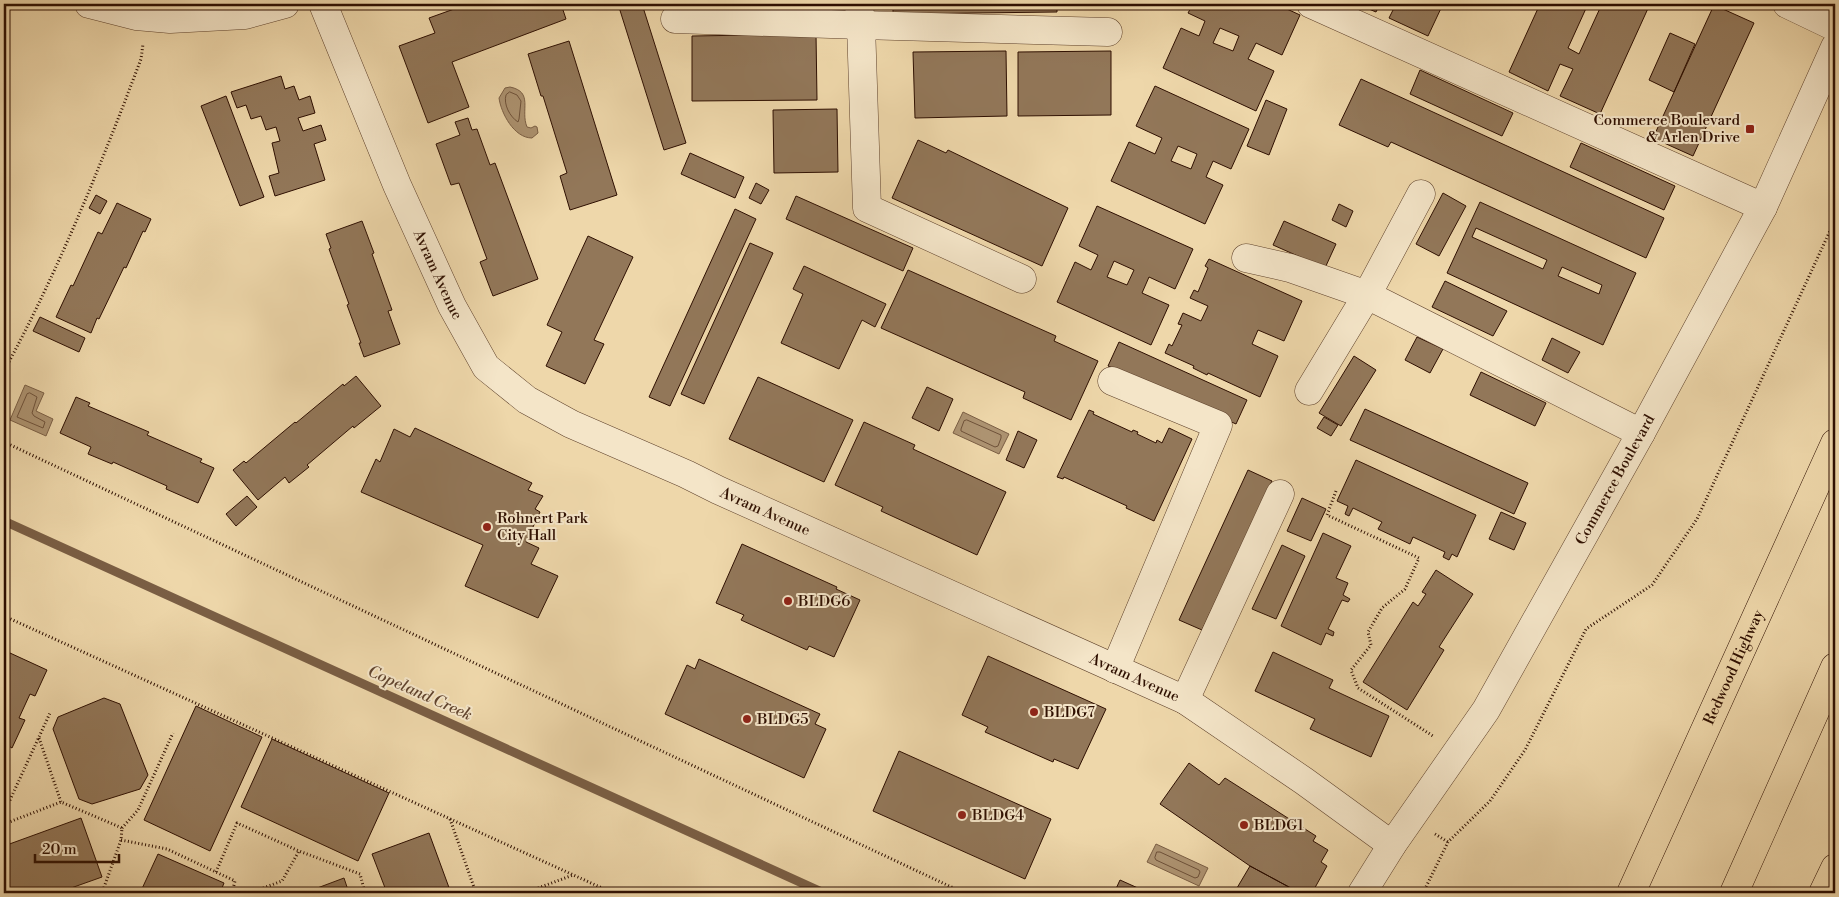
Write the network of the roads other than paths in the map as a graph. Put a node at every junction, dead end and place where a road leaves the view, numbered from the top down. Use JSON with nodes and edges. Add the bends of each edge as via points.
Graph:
{"nodes":[{"id":1,"x":89,"y":4,"type":"edge"},
{"id":2,"x":285,"y":4,"type":"edge"},
{"id":3,"x":323,"y":4,"type":"edge"},
{"id":4,"x":1311,"y":4,"type":"edge"},
{"id":5,"x":1787,"y":4,"type":"edge"},
{"id":6,"x":860,"y":14,"type":"edge"},
{"id":7,"x":675,"y":18,"type":"dead end"},
{"id":8,"x":1835,"y":27,"type":"edge"},
{"id":9,"x":1108,"y":32,"type":"dead end"},
{"id":10,"x":1835,"y":47,"type":"edge"},
{"id":11,"x":1421,"y":194,"type":"dead end"},
{"id":12,"x":1763,"y":207,"type":"junction"},
{"id":13,"x":1246,"y":258,"type":"dead end"},
{"id":14,"x":1022,"y":279,"type":"dead end"},
{"id":15,"x":1367,"y":295,"type":"junction"},
{"id":16,"x":1112,"y":381,"type":"dead end"},
{"id":17,"x":1310,"y":391,"type":"dead end"},
{"id":18,"x":1641,"y":433,"type":"junction"},
{"id":19,"x":1835,"y":443,"type":"edge"},
{"id":20,"x":1280,"y":494,"type":"dead end"},
{"id":21,"x":1835,"y":667,"type":"edge"},
{"id":22,"x":1115,"y":669,"type":"junction"},
{"id":23,"x":1185,"y":700,"type":"junction"},
{"id":24,"x":1392,"y":845,"type":"junction"},
{"id":25,"x":1835,"y":868,"type":"edge"},
{"id":26,"x":1362,"y":893,"type":"edge"},
{"id":27,"x":1631,"y":893,"type":"edge"},
{"id":28,"x":1734,"y":893,"type":"edge"},
{"id":29,"x":1824,"y":893,"type":"edge"}],
"edges":[{"from":1,"to":2,"type":"street","via":[[136,16],[170,19],[245,15]]},
{"from":3,"to":22,"type":"street","name":"Avram Avenue","via":[[397,185],[452,306],[486,367],[527,400],[571,424]]},
{"from":4,"to":12,"type":"street"},
{"from":5,"to":8,"type":"street"},
{"from":6,"to":7,"type":"street"},
{"from":6,"to":9,"type":"street"},
{"from":6,"to":14,"type":"street","via":[[867,208]]},
{"from":10,"to":12,"type":"street","name":"Commerce Boulevard"},
{"from":11,"to":15,"type":"street"},
{"from":12,"to":18,"type":"street","name":"Commerce Boulevard"},
{"from":13,"to":15,"type":"street","via":[[1290,268]]},
{"from":15,"to":17,"type":"street"},
{"from":15,"to":18,"type":"street"},
{"from":16,"to":22,"type":"street","via":[[1218,425]]},
{"from":18,"to":24,"type":"street","name":"Commerce Boulevard","via":[[1486,710]]},
{"from":19,"to":27,"type":"main road","name":"Redwood Highway"},
{"from":20,"to":23,"type":"street"},
{"from":21,"to":28,"type":"main road"},
{"from":22,"to":23,"type":"street","name":"Avram Avenue"},
{"from":23,"to":24,"type":"street","name":"Avram Avenue"},
{"from":24,"to":26,"type":"street","name":"Commerce Boulevard"},
{"from":25,"to":29,"type":"main road"}]}
